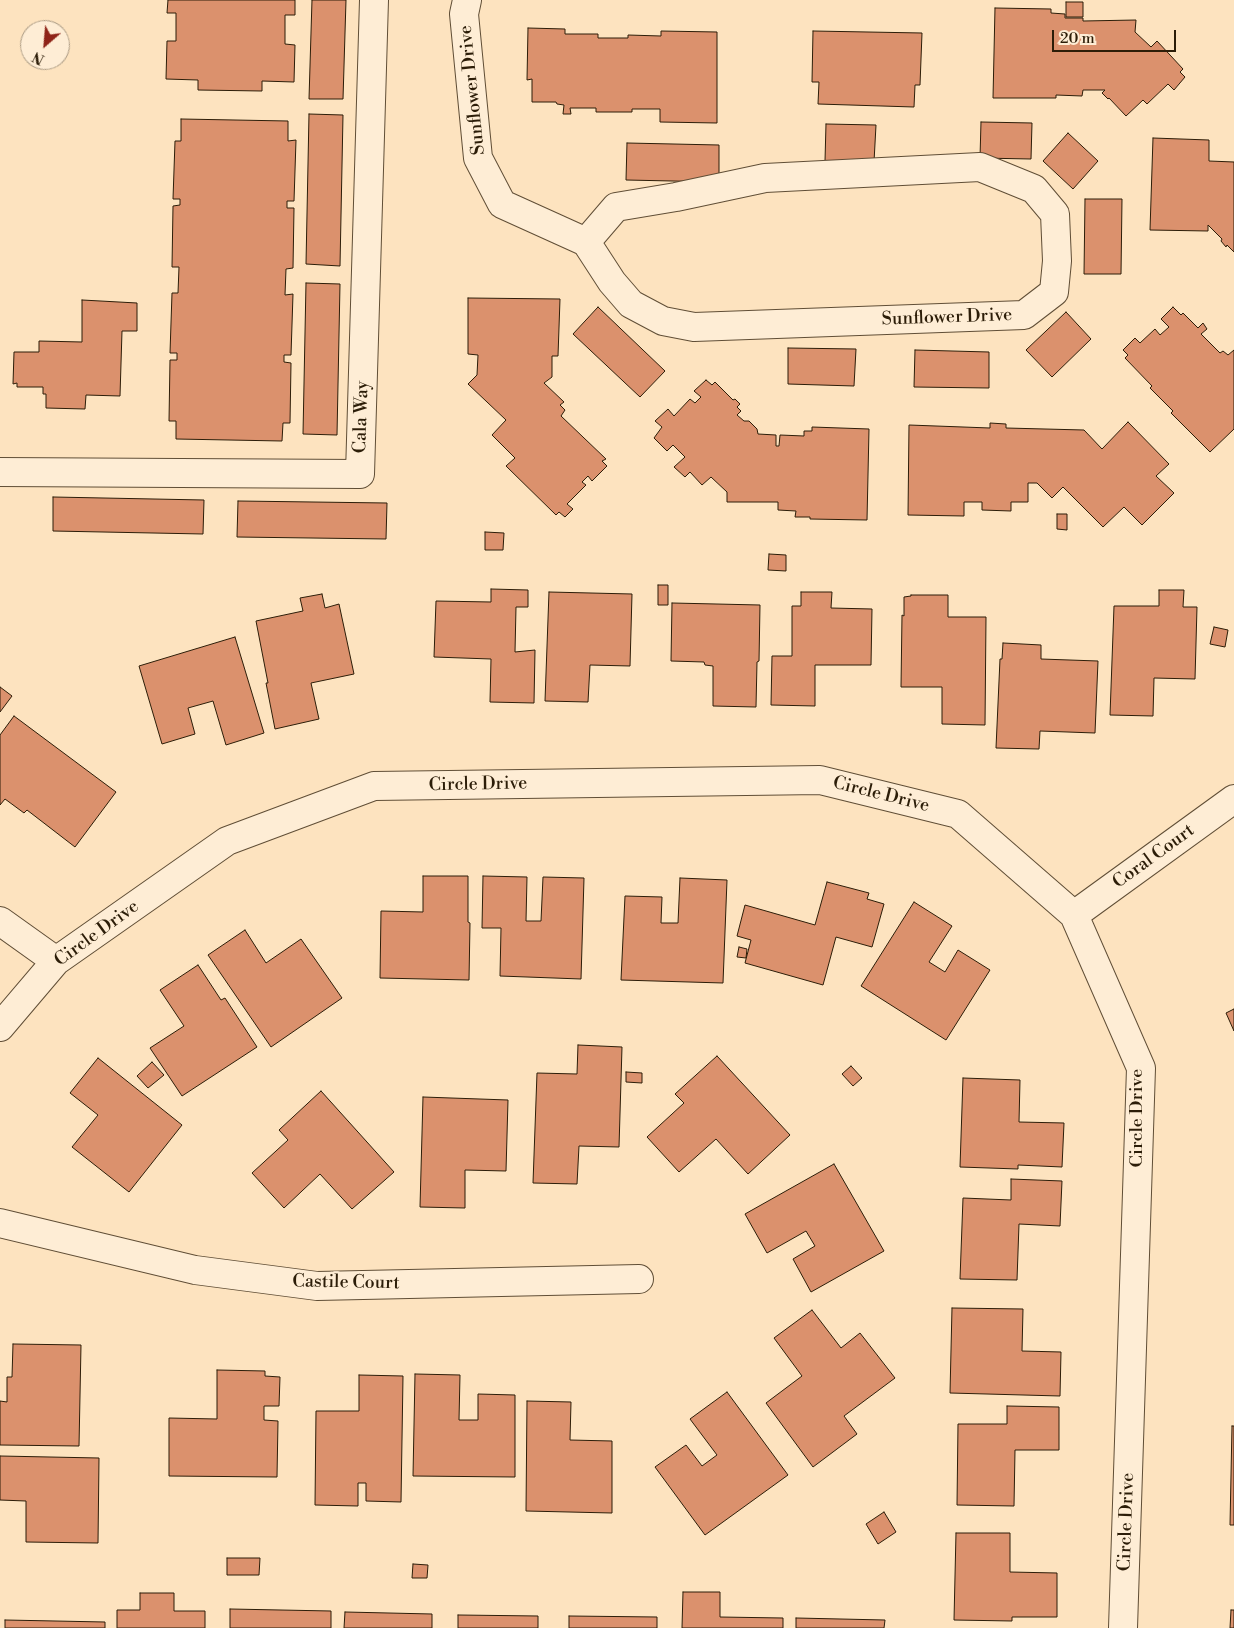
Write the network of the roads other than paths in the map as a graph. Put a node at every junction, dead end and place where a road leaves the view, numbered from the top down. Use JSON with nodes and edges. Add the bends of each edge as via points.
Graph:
{"nodes":[{"id":1,"x":374,"y":0,"type":"edge"},
{"id":2,"x":467,"y":0,"type":"edge"},
{"id":3,"x":586,"y":242,"type":"junction"},
{"id":4,"x":0,"y":472,"type":"edge"},
{"id":5,"x":1234,"y":799,"type":"edge"},
{"id":6,"x":1074,"y":915,"type":"junction"},
{"id":7,"x":0,"y":921,"type":"edge"},
{"id":8,"x":56,"y":961,"type":"junction"},
{"id":9,"x":0,"y":1027,"type":"edge"},
{"id":10,"x":0,"y":1223,"type":"edge"},
{"id":11,"x":639,"y":1279,"type":"dead end"},
{"id":12,"x":1124,"y":1628,"type":"edge"}],
"edges":[{"from":1,"to":4,"type":"street","name":"Cala Way","via":[[360,474]]},
{"from":2,"to":3,"type":"street","name":"Sunflower Drive","via":[[464,14],[478,158],[502,204]]},
{"from":3,"to":3,"type":"street","name":"Sunflower Drive","via":[[631,304],[663,321],[694,327],[1024,315],[1054,292],[1057,261],[1055,214],[1034,189],[980,167],[765,178],[616,207]]},
{"from":5,"to":6,"type":"street","name":"Coral Court"},
{"from":6,"to":8,"type":"street","name":"Circle Drive","via":[[958,814],[820,780],[374,786],[226,841]]},
{"from":6,"to":12,"type":"street","name":"Circle Drive","via":[[1141,1068]]},
{"from":7,"to":8,"type":"street"},
{"from":8,"to":9,"type":"street","name":"Circle Drive"},
{"from":10,"to":11,"type":"street","name":"Castile Court","via":[[195,1270],[317,1286]]}]}
